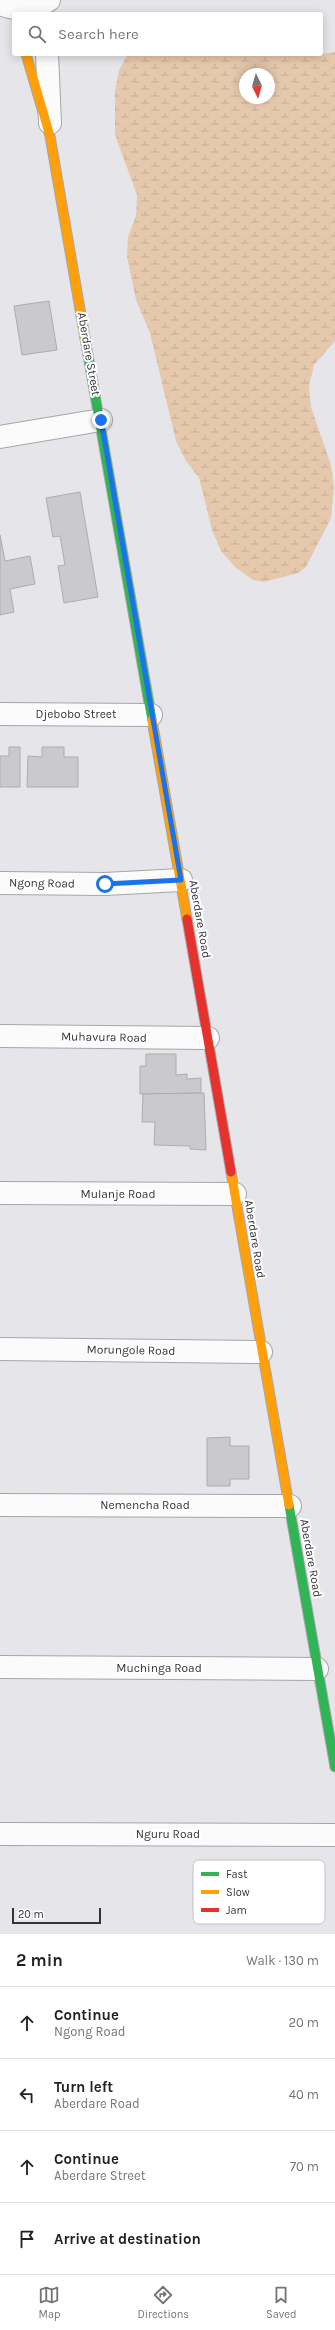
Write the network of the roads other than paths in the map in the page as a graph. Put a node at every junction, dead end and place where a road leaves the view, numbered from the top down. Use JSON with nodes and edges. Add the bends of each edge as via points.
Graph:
{"nodes":[{"id":1,"x":50,"y":0,"type":"edge"},
{"id":2,"x":7,"y":11,"type":"edge"},
{"id":3,"x":49,"y":12,"type":"edge"},
{"id":4,"x":27,"y":56,"type":"edge"},
{"id":5,"x":47,"y":56,"type":"edge"},
{"id":6,"x":50,"y":136,"type":"junction"},
{"id":7,"x":101,"y":420,"type":"junction"},
{"id":8,"x":0,"y":437,"type":"edge"},
{"id":9,"x":0,"y":714,"type":"edge"},
{"id":10,"x":152,"y":715,"type":"junction"},
{"id":11,"x":181,"y":880,"type":"junction"},
{"id":12,"x":0,"y":883,"type":"edge"},
{"id":13,"x":0,"y":1036,"type":"edge"},
{"id":14,"x":208,"y":1038,"type":"junction"},
{"id":15,"x":0,"y":1194,"type":"edge"},
{"id":16,"x":235,"y":1194,"type":"junction"},
{"id":17,"x":0,"y":1349,"type":"edge"},
{"id":18,"x":261,"y":1352,"type":"junction"},
{"id":19,"x":0,"y":1505,"type":"edge"},
{"id":20,"x":290,"y":1506,"type":"junction"},
{"id":21,"x":0,"y":1667,"type":"edge"},
{"id":22,"x":318,"y":1669,"type":"junction"},
{"id":23,"x":335,"y":1767,"type":"edge"},
{"id":24,"x":0,"y":1834,"type":"edge"},
{"id":25,"x":335,"y":1835,"type":"edge"}],
"edges":[{"from":1,"to":2,"type":"street","via":[[29,8]]},
{"from":1,"to":3,"type":"street"},
{"from":4,"to":6,"type":"street","name":"Aberdare Street"},
{"from":5,"to":6,"type":"street","name":"Aberdare Street"},
{"from":6,"to":7,"type":"street","name":"Aberdare Street"},
{"from":7,"to":8,"type":"street"},
{"from":7,"to":10,"type":"street","name":"Aberdare Street"},
{"from":9,"to":10,"type":"street","name":"Djebobo Street"},
{"from":10,"to":11,"type":"street","name":"Aberdare Road"},
{"from":11,"to":12,"type":"street","name":"Ngong Road","via":[[105,884]]},
{"from":11,"to":14,"type":"street","name":"Aberdare Road"},
{"from":13,"to":14,"type":"street","name":"Muhavura Road"},
{"from":14,"to":16,"type":"street","name":"Aberdare Road"},
{"from":15,"to":16,"type":"street","name":"Mulanje Road"},
{"from":16,"to":18,"type":"street","name":"Aberdare Road"},
{"from":17,"to":18,"type":"street","name":"Morungole Road"},
{"from":18,"to":20,"type":"street","name":"Aberdare Road"},
{"from":19,"to":20,"type":"street","name":"Nemencha Road"},
{"from":20,"to":22,"type":"street","name":"Aberdare Road"},
{"from":21,"to":22,"type":"street","name":"Muchinga Road"},
{"from":22,"to":23,"type":"street","name":"Aberdare Road"},
{"from":24,"to":25,"type":"street","name":"Nguru Road"}]}
